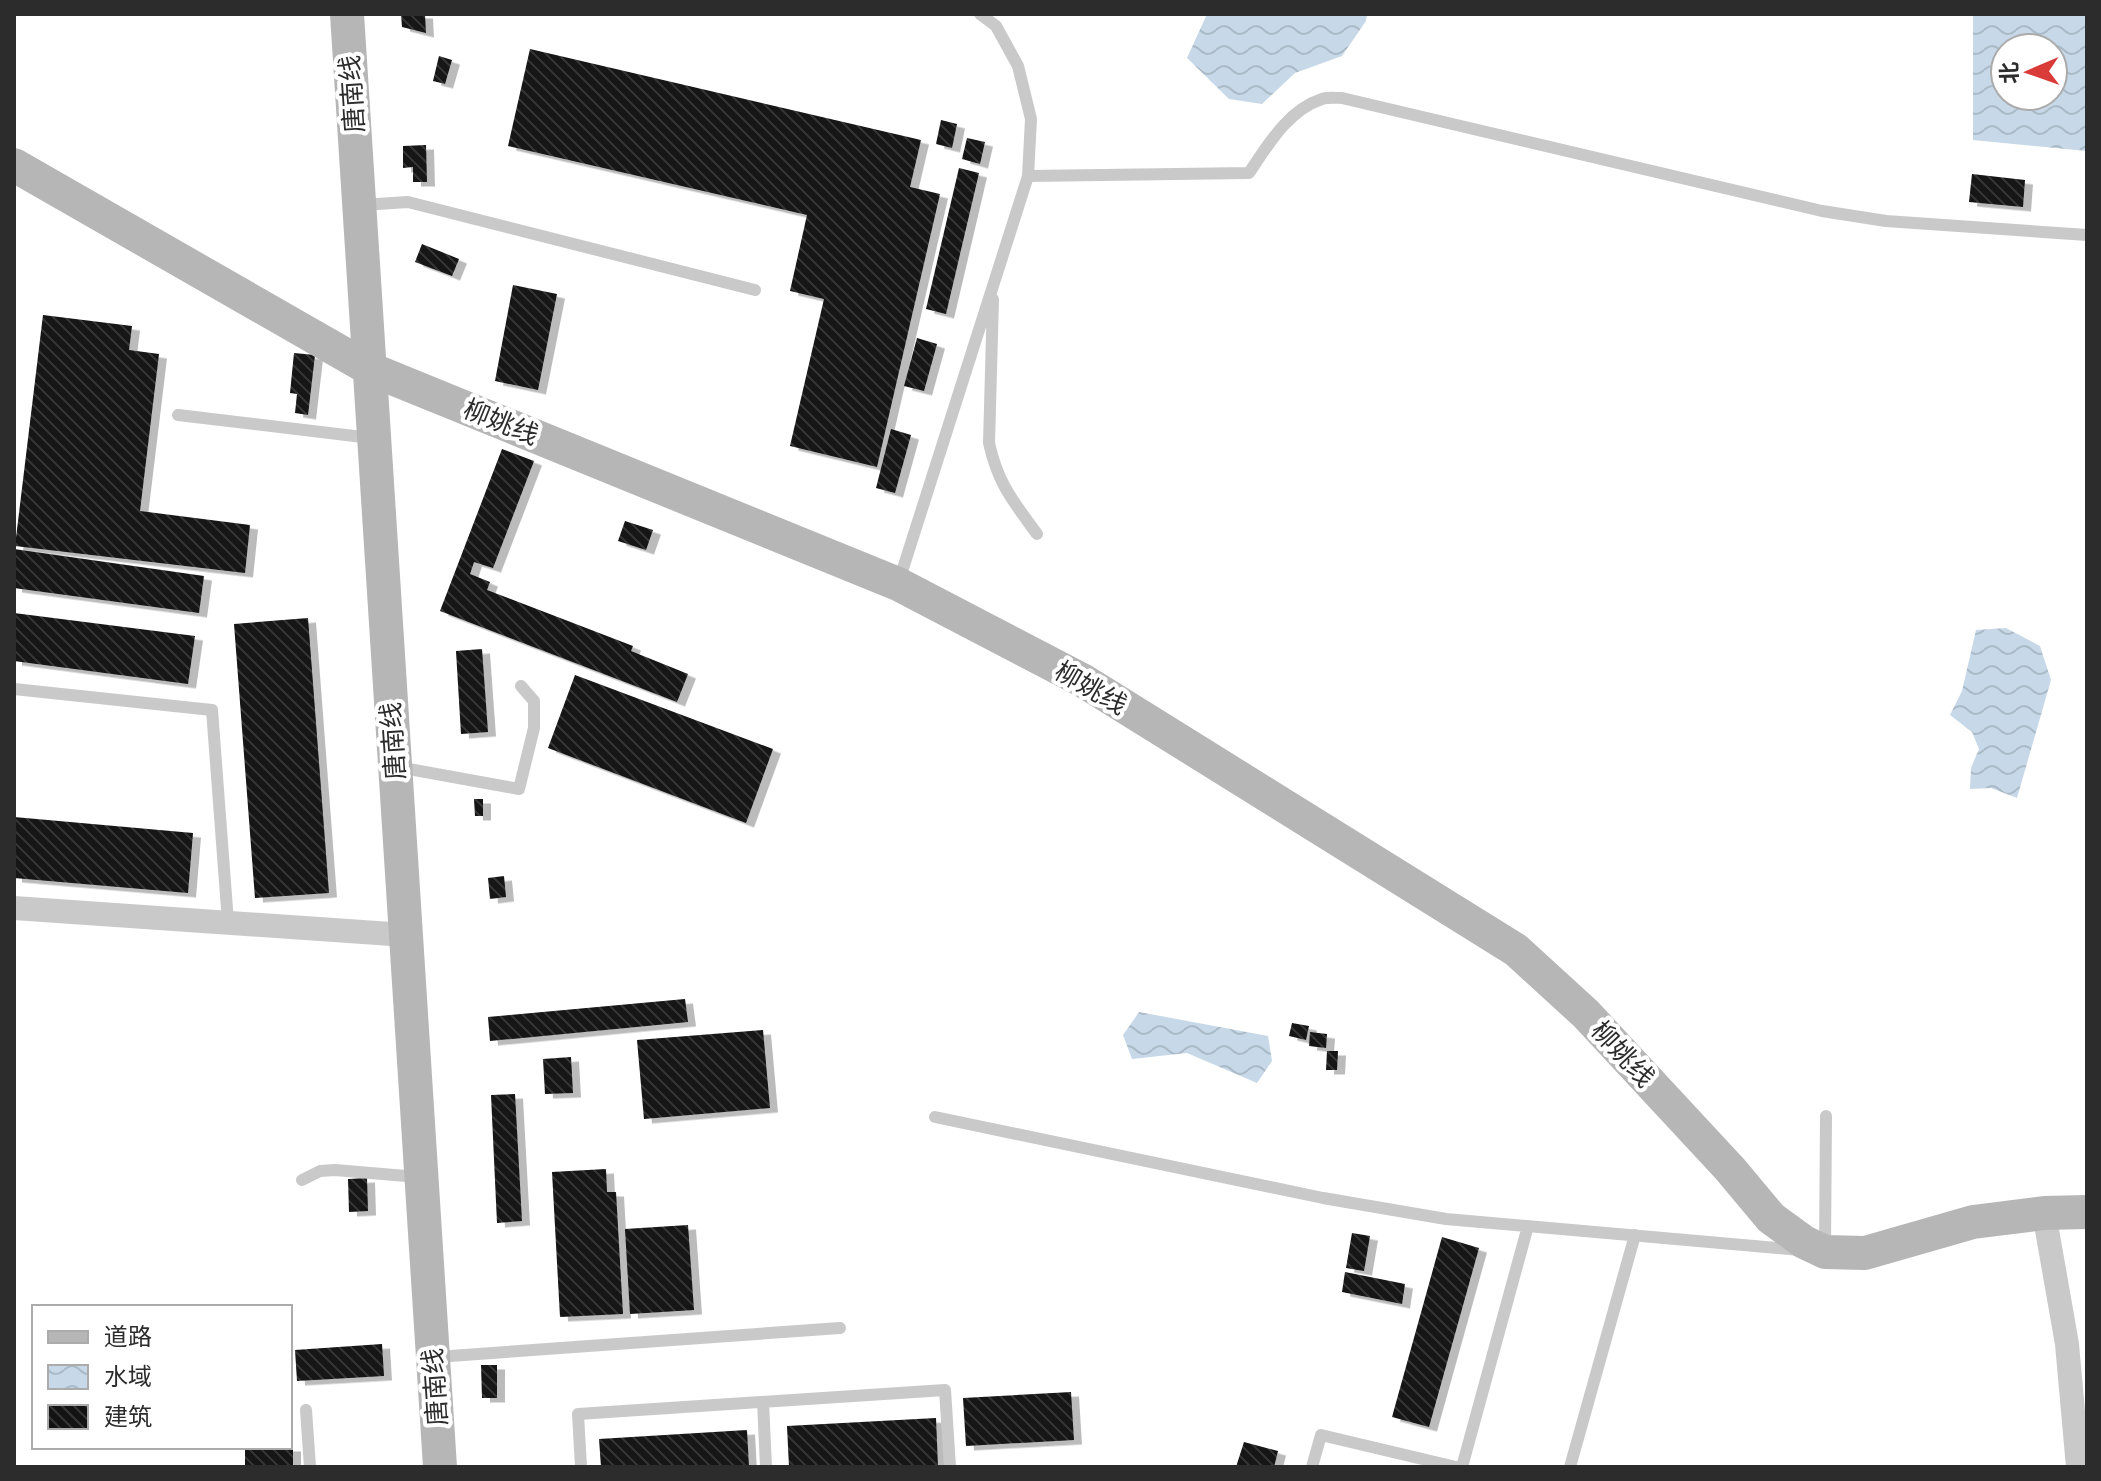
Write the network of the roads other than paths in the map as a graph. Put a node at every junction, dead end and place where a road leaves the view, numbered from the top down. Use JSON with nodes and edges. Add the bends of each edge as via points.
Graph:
{"nodes":[{"id":1,"x":347,"y":14,"type":"edge"},
{"id":2,"x":980,"y":14,"type":"edge"},
{"id":3,"x":14,"y":165,"type":"edge"},
{"id":4,"x":1028,"y":176,"type":"junction"},
{"id":5,"x":359,"y":205,"type":"junction"},
{"id":6,"x":2087,"y":235,"type":"edge"},
{"id":7,"x":994,"y":284,"type":"junction"},
{"id":8,"x":755,"y":290,"type":"dead end"},
{"id":9,"x":370,"y":369,"type":"junction"},
{"id":10,"x":178,"y":415,"type":"dead end"},
{"id":11,"x":374,"y":438,"type":"junction"},
{"id":12,"x":1037,"y":534,"type":"dead end"},
{"id":13,"x":898,"y":584,"type":"junction"},
{"id":14,"x":521,"y":686,"type":"dead end"},
{"id":15,"x":14,"y":689,"type":"edge"},
{"id":16,"x":395,"y":767,"type":"junction"},
{"id":17,"x":14,"y":908,"type":"edge"},
{"id":18,"x":228,"y":922,"type":"junction"},
{"id":19,"x":406,"y":935,"type":"junction"},
{"id":20,"x":1826,"y":1116,"type":"dead end"},
{"id":21,"x":935,"y":1117,"type":"dead end"},
{"id":22,"x":421,"y":1177,"type":"junction"},
{"id":23,"x":302,"y":1180,"type":"dead end"},
{"id":24,"x":2087,"y":1212,"type":"edge"},
{"id":25,"x":2044,"y":1213,"type":"junction"},
{"id":26,"x":1528,"y":1226,"type":"junction"},
{"id":27,"x":1635,"y":1235,"type":"junction"},
{"id":28,"x":1825,"y":1252,"type":"junction"},
{"id":29,"x":840,"y":1328,"type":"dead end"},
{"id":30,"x":433,"y":1357,"type":"junction"},
{"id":31,"x":763,"y":1402,"type":"junction"},
{"id":32,"x":306,"y":1410,"type":"dead end"},
{"id":33,"x":310,"y":1467,"type":"edge"},
{"id":34,"x":440,"y":1467,"type":"edge"},
{"id":35,"x":581,"y":1467,"type":"edge"},
{"id":36,"x":766,"y":1467,"type":"edge"},
{"id":37,"x":950,"y":1467,"type":"edge"},
{"id":38,"x":1312,"y":1467,"type":"edge"},
{"id":39,"x":1459,"y":1467,"type":"edge"},
{"id":40,"x":1570,"y":1467,"type":"edge"},
{"id":41,"x":2078,"y":1467,"type":"edge"}],
"edges":[{"from":1,"to":5,"type":"street","name":"唐南线"},
{"from":2,"to":4,"type":"lane","via":[[996,26],[1018,66],[1031,119]]},
{"from":3,"to":9,"type":"street","name":"柳姚线"},
{"from":4,"to":6,"type":"lane","via":[[1249,173],[1274,136],[1302,110],[1324,98],[1342,98],[1822,211],[1886,221]]},
{"from":4,"to":7,"type":"lane"},
{"from":5,"to":8,"type":"lane","via":[[408,202]]},
{"from":5,"to":9,"type":"street","name":"唐南线"},
{"from":7,"to":12,"type":"lane","via":[[989,443],[1004,489]]},
{"from":7,"to":13,"type":"lane"},
{"from":9,"to":11,"type":"street","name":"唐南线"},
{"from":9,"to":13,"type":"street","name":"柳姚线"},
{"from":10,"to":11,"type":"lane"},
{"from":11,"to":16,"type":"street","name":"唐南线"},
{"from":13,"to":28,"type":"street","name":"柳姚线","via":[[1082,680],[1516,950],[1586,1014],[1771,1218]]},
{"from":14,"to":16,"type":"lane","via":[[534,701],[534,728],[519,789]]},
{"from":15,"to":18,"type":"lane","via":[[212,710]]},
{"from":16,"to":19,"type":"street","name":"唐南线"},
{"from":17,"to":18,"type":"street"},
{"from":18,"to":19,"type":"street"},
{"from":19,"to":22,"type":"street","name":"唐南线"},
{"from":20,"to":28,"type":"lane"},
{"from":21,"to":26,"type":"lane","via":[[1323,1198],[1446,1219]]},
{"from":22,"to":23,"type":"lane","via":[[335,1170]]},
{"from":22,"to":30,"type":"street","name":"唐南线"},
{"from":24,"to":25,"type":"street","name":"柳姚线"},
{"from":25,"to":28,"type":"street","name":"柳姚线","via":[[1973,1222],[1865,1253]]},
{"from":25,"to":41,"type":"street","via":[[2067,1344]]},
{"from":26,"to":27,"type":"lane"},
{"from":26,"to":39,"type":"lane"},
{"from":27,"to":28,"type":"lane"},
{"from":27,"to":40,"type":"lane"},
{"from":29,"to":30,"type":"lane"},
{"from":30,"to":34,"type":"street","name":"唐南线"},
{"from":31,"to":35,"type":"lane","via":[[578,1414]]},
{"from":31,"to":36,"type":"lane"},
{"from":31,"to":37,"type":"lane","via":[[945,1390]]},
{"from":32,"to":33,"type":"lane"},
{"from":38,"to":39,"type":"lane","via":[[1321,1435]]}]}
